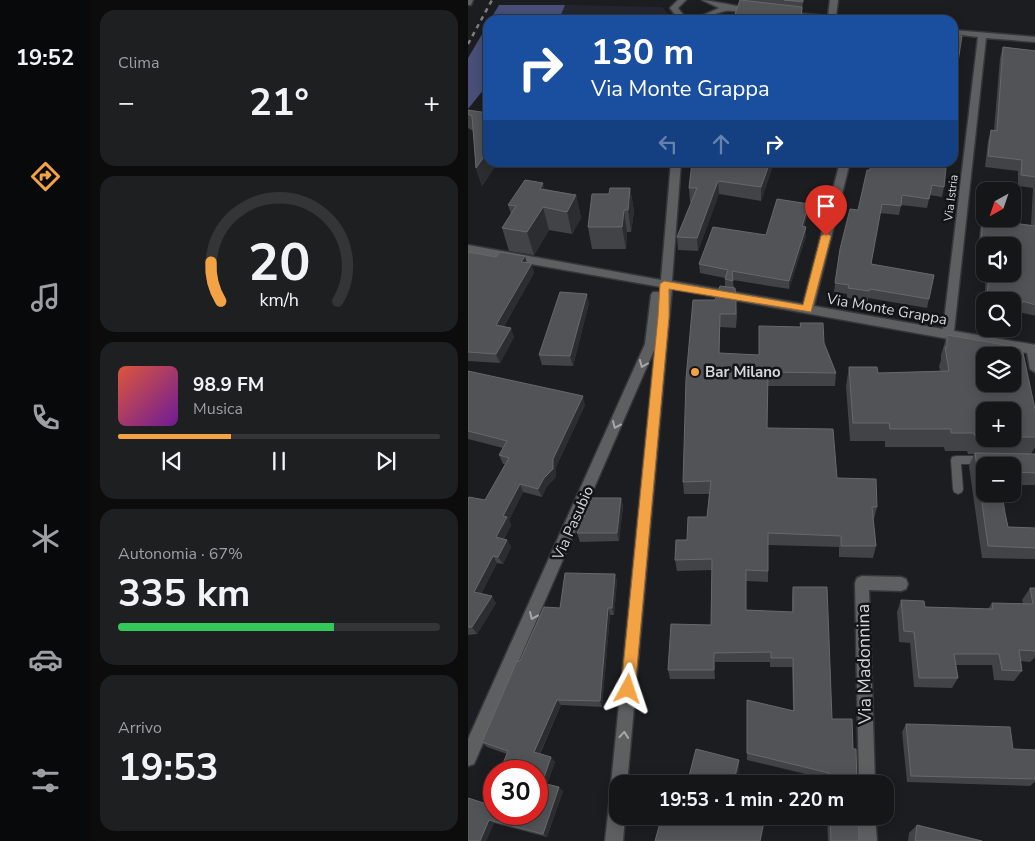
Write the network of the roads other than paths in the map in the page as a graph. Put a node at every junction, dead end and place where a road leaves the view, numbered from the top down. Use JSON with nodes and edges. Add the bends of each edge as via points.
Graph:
{"nodes":[{"id":1,"x":682,"y":0,"type":"edge"},
{"id":2,"x":834,"y":0,"type":"edge"},
{"id":3,"x":710,"y":5,"type":"edge"},
{"id":4,"x":762,"y":12,"type":"edge"},
{"id":5,"x":771,"y":12,"type":"edge"},
{"id":6,"x":677,"y":13,"type":"joint"},
{"id":7,"x":682,"y":15,"type":"edge"},
{"id":8,"x":701,"y":15,"type":"edge"},
{"id":9,"x":795,"y":15,"type":"edge"},
{"id":10,"x":836,"y":15,"type":"edge"},
{"id":11,"x":958,"y":32,"type":"edge"},
{"id":12,"x":982,"y":34,"type":"junction"},
{"id":13,"x":1036,"y":40,"type":"edge"},
{"id":14,"x":676,"y":167,"type":"edge"},
{"id":15,"x":844,"y":167,"type":"edge"},
{"id":16,"x":468,"y":248,"type":"edge"},
{"id":17,"x":664,"y":284,"type":"junction"},
{"id":18,"x":807,"y":310,"type":"junction"},
{"id":19,"x":948,"y":335,"type":"junction"},
{"id":20,"x":1034,"y":350,"type":"edge"},
{"id":21,"x":1036,"y":369,"type":"edge"},
{"id":22,"x":976,"y":460,"type":"edge"},
{"id":23,"x":958,"y":488,"type":"dead end"},
{"id":24,"x":901,"y":584,"type":"dead end"},
{"id":25,"x":468,"y":758,"type":"edge"},
{"id":26,"x":620,"y":775,"type":"edge"},
{"id":27,"x":866,"y":775,"type":"edge"},
{"id":28,"x":615,"y":825,"type":"edge"},
{"id":29,"x":867,"y":825,"type":"edge"},
{"id":30,"x":614,"y":841,"type":"edge"},
{"id":31,"x":868,"y":841,"type":"edge"}],
"edges":[{"from":1,"to":6,"type":"street","via":[[674,8]]},
{"from":2,"to":10,"type":"street"},
{"from":3,"to":4,"type":"street"},
{"from":3,"to":8,"type":"street"},
{"from":5,"to":9,"type":"street"},
{"from":6,"to":7,"type":"street"},
{"from":11,"to":12,"type":"street"},
{"from":12,"to":13,"type":"street"},
{"from":12,"to":19,"type":"street","name":"Via Istria"},
{"from":14,"to":17,"type":"street"},
{"from":15,"to":18,"type":"street"},
{"from":16,"to":17,"type":"street","name":"Via Monte Grappa"},
{"from":17,"to":18,"type":"street","name":"Via Monte Grappa"},
{"from":17,"to":25,"type":"street","name":"Via Pasubio","one_way":true,"via":[[658,293],[651,344]]},
{"from":26,"to":17,"type":"street","one_way":true,"via":[[664,317]]},
{"from":18,"to":19,"type":"street","name":"Via Monte Grappa"},
{"from":19,"to":20,"type":"street","name":"Via Monte Grappa"},
{"from":20,"to":21,"type":"street"},
{"from":22,"to":23,"type":"lane","via":[[956,460]]},
{"from":24,"to":27,"type":"street","name":"Via Madonnina","via":[[862,583]]},
{"from":28,"to":30,"type":"street"},
{"from":29,"to":31,"type":"street"}]}
